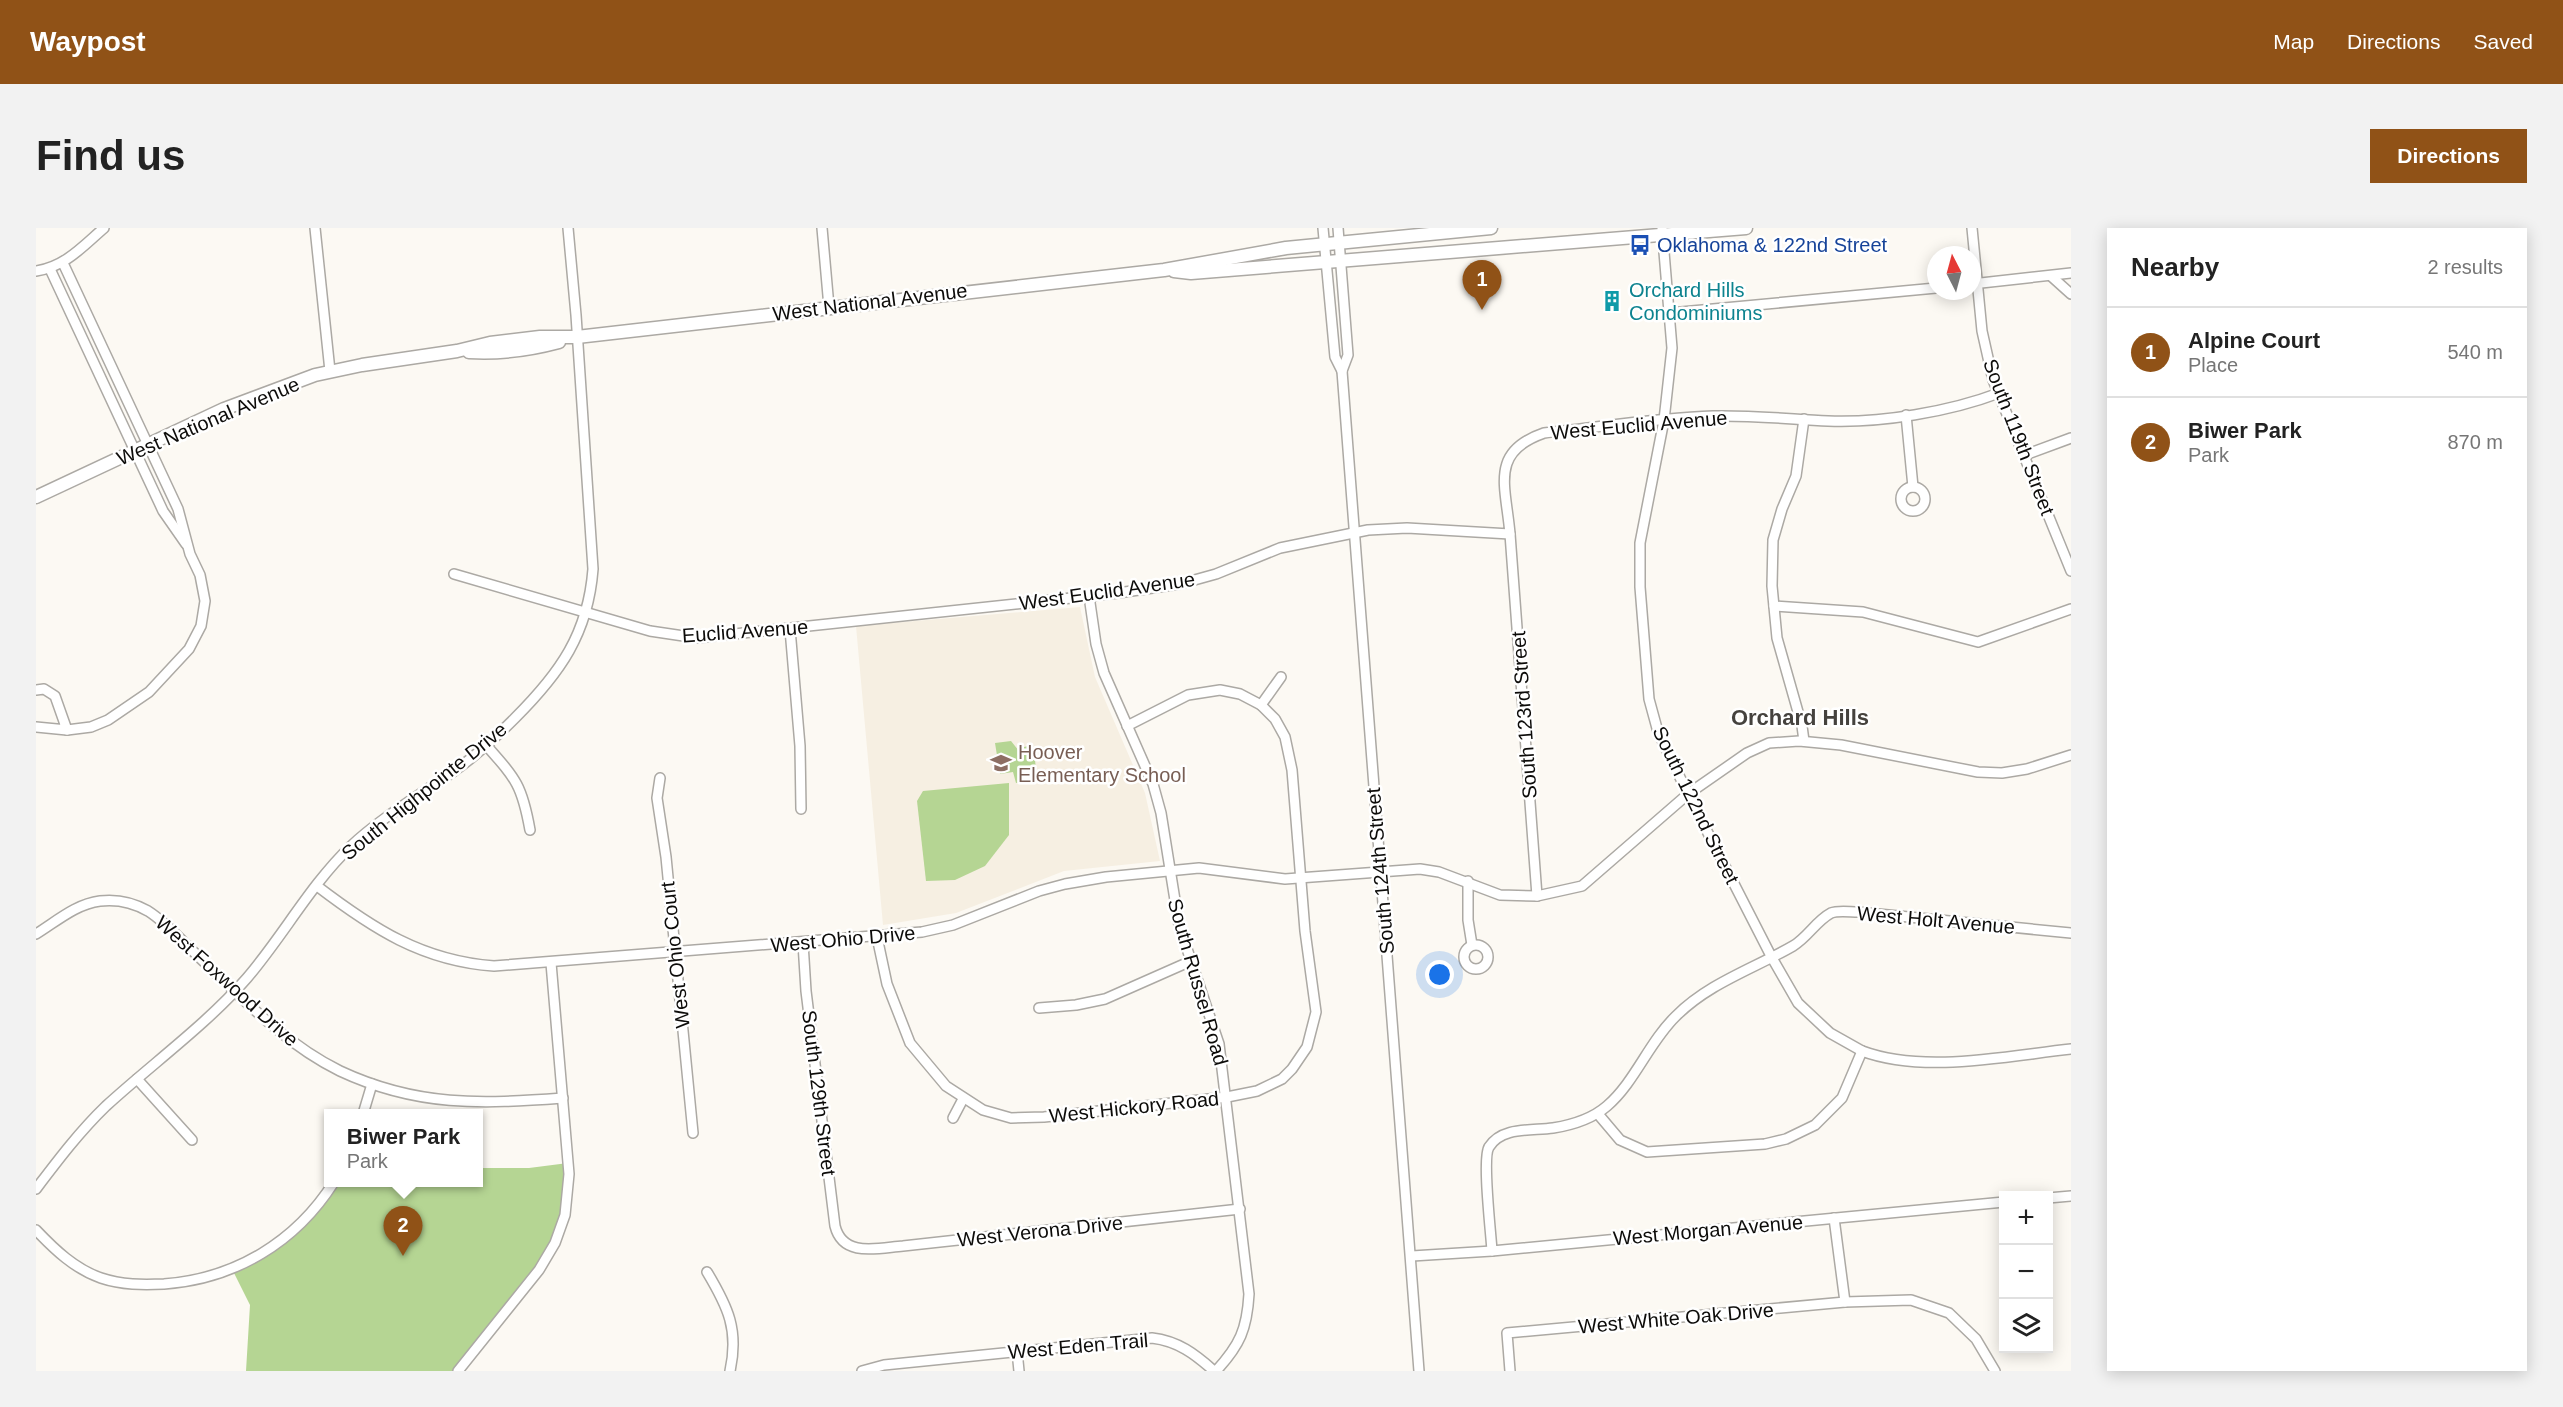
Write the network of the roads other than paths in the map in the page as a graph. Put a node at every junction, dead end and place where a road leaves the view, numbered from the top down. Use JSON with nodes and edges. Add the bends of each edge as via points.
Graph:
{"nodes":[{"id":1,"x":104,"y":228,"type":"edge"},
{"id":2,"x":315,"y":228,"type":"edge"},
{"id":3,"x":567,"y":228,"type":"edge"},
{"id":4,"x":822,"y":228,"type":"edge"},
{"id":5,"x":1323,"y":228,"type":"edge"},
{"id":6,"x":1338,"y":228,"type":"edge"},
{"id":7,"x":1491,"y":228,"type":"edge"},
{"id":8,"x":1746,"y":228,"type":"edge"},
{"id":9,"x":1972,"y":228,"type":"edge"},
{"id":10,"x":1663,"y":232,"type":"edge"},
{"id":11,"x":1340,"y":242,"type":"junction"},
{"id":12,"x":1323,"y":244,"type":"junction"},
{"id":13,"x":1973,"y":246,"type":"edge"},
{"id":14,"x":1341,"y":261,"type":"junction"},
{"id":15,"x":1324,"y":262,"type":"junction"},
{"id":16,"x":63,"y":263,"type":"junction"},
{"id":17,"x":50,"y":269,"type":"junction"},
{"id":18,"x":1164,"y":270,"type":"junction"},
{"id":19,"x":36,"y":271,"type":"edge"},
{"id":20,"x":2071,"y":273,"type":"edge"},
{"id":21,"x":2051,"y":276,"type":"junction"},
{"id":22,"x":1981,"y":283,"type":"edge"},
{"id":23,"x":1927,"y":289,"type":"edge"},
{"id":24,"x":2071,"y":294,"type":"edge"},
{"id":25,"x":1977,"y":300,"type":"edge"},
{"id":26,"x":829,"y":307,"type":"junction"},
{"id":27,"x":1670,"y":313,"type":"junction"},
{"id":28,"x":577,"y":337,"type":"junction"},
{"id":29,"x":330,"y":371,"type":"junction"},
{"id":30,"x":1342,"y":371,"type":"junction"},
{"id":31,"x":1999,"y":393,"type":"junction"},
{"id":32,"x":1905,"y":415,"type":"junction"},
{"id":33,"x":1804,"y":419,"type":"junction"},
{"id":34,"x":1664,"y":420,"type":"junction"},
{"id":35,"x":2071,"y":438,"type":"edge"},
{"id":36,"x":149,"y":445,"type":"junction"},
{"id":37,"x":134,"y":452,"type":"junction"},
{"id":38,"x":2025,"y":455,"type":"junction"},
{"id":39,"x":1913,"y":487,"type":"dead end"},
{"id":40,"x":169,"y":491,"type":"junction"},
{"id":41,"x":36,"y":497,"type":"edge"},
{"id":42,"x":156,"y":497,"type":"junction"},
{"id":43,"x":1353,"y":532,"type":"junction"},
{"id":44,"x":1510,"y":534,"type":"junction"},
{"id":45,"x":187,"y":546,"type":"junction"},
{"id":46,"x":2071,"y":571,"type":"edge"},
{"id":47,"x":454,"y":574,"type":"dead end"},
{"id":48,"x":1089,"y":596,"type":"junction"},
{"id":49,"x":1774,"y":606,"type":"junction"},
{"id":50,"x":2071,"y":609,"type":"edge"},
{"id":51,"x":585,"y":612,"type":"junction"},
{"id":52,"x":907,"y":616,"type":"joint"},
{"id":53,"x":790,"y":629,"type":"junction"},
{"id":54,"x":1281,"y":677,"type":"dead end"},
{"id":55,"x":36,"y":690,"type":"edge"},
{"id":56,"x":1261,"y":705,"type":"junction"},
{"id":57,"x":1126,"y":726,"type":"junction"},
{"id":58,"x":36,"y":727,"type":"edge"},
{"id":59,"x":67,"y":730,"type":"junction"},
{"id":60,"x":1804,"y":741,"type":"junction"},
{"id":61,"x":486,"y":745,"type":"junction"},
{"id":62,"x":2071,"y":755,"type":"edge"},
{"id":63,"x":660,"y":778,"type":"dead end"},
{"id":64,"x":1688,"y":794,"type":"junction"},
{"id":65,"x":801,"y":809,"type":"dead end"},
{"id":66,"x":530,"y":830,"type":"dead end"},
{"id":67,"x":1170,"y":869,"type":"junction"},
{"id":68,"x":1380,"y":871,"type":"junction"},
{"id":69,"x":1300,"y":879,"type":"junction"},
{"id":70,"x":1468,"y":881,"type":"junction"},
{"id":71,"x":317,"y":886,"type":"junction"},
{"id":72,"x":1537,"y":896,"type":"junction"},
{"id":73,"x":2071,"y":933,"type":"edge"},
{"id":74,"x":36,"y":934,"type":"edge"},
{"id":75,"x":877,"y":938,"type":"junction"},
{"id":76,"x":803,"y":943,"type":"junction"},
{"id":77,"x":1472,"y":945,"type":"dead end"},
{"id":78,"x":674,"y":953,"type":"junction"},
{"id":79,"x":1771,"y":956,"type":"junction"},
{"id":80,"x":1191,"y":961,"type":"junction"},
{"id":81,"x":551,"y":963,"type":"junction"},
{"id":82,"x":234,"y":990,"type":"junction"},
{"id":83,"x":1039,"y":1008,"type":"dead end"},
{"id":84,"x":2071,"y":1049,"type":"edge"},
{"id":85,"x":1862,"y":1051,"type":"junction"},
{"id":86,"x":137,"y":1079,"type":"junction"},
{"id":87,"x":372,"y":1084,"type":"junction"},
{"id":88,"x":1227,"y":1097,"type":"junction"},
{"id":89,"x":563,"y":1098,"type":"junction"},
{"id":90,"x":963,"y":1099,"type":"junction"},
{"id":91,"x":364,"y":1109,"type":"edge"},
{"id":92,"x":1598,"y":1114,"type":"junction"},
{"id":93,"x":953,"y":1118,"type":"dead end"},
{"id":94,"x":693,"y":1133,"type":"dead end"},
{"id":95,"x":192,"y":1140,"type":"dead end"},
{"id":96,"x":330,"y":1187,"type":"edge"},
{"id":97,"x":36,"y":1189,"type":"edge"},
{"id":98,"x":2071,"y":1196,"type":"edge"},
{"id":99,"x":2053,"y":1198,"type":"edge"},
{"id":100,"x":1999,"y":1202,"type":"edge"},
{"id":101,"x":1240,"y":1209,"type":"junction"},
{"id":102,"x":1834,"y":1218,"type":"junction"},
{"id":103,"x":36,"y":1230,"type":"edge"},
{"id":104,"x":842,"y":1241,"type":"joint"},
{"id":105,"x":1492,"y":1251,"type":"junction"},
{"id":106,"x":1412,"y":1256,"type":"junction"},
{"id":107,"x":707,"y":1272,"type":"dead end"},
{"id":108,"x":1845,"y":1302,"type":"junction"},
{"id":109,"x":1017,"y":1350,"type":"junction"},
{"id":110,"x":458,"y":1371,"type":"edge"},
{"id":111,"x":730,"y":1371,"type":"edge"},
{"id":112,"x":862,"y":1371,"type":"edge"},
{"id":113,"x":1019,"y":1371,"type":"edge"},
{"id":114,"x":1215,"y":1371,"type":"edge"},
{"id":115,"x":1419,"y":1371,"type":"edge"},
{"id":116,"x":1510,"y":1371,"type":"edge"},
{"id":117,"x":1995,"y":1371,"type":"edge"}],
"edges":[{"from":1,"to":16,"type":"street"},
{"from":2,"to":29,"type":"street"},
{"from":3,"to":28,"type":"street","name":"South Highpointe Drive"},
{"from":4,"to":26,"type":"street"},
{"from":5,"to":12,"type":"street","name":"South 124th Street"},
{"from":6,"to":11,"type":"street","name":"South 124th Street"},
{"from":7,"to":11,"type":"main road","name":"West National Avenue"},
{"from":8,"to":10,"type":"main road","name":"West National Avenue"},
{"from":9,"to":13,"type":"street","name":"South 119th Street"},
{"from":10,"to":14,"type":"main road","name":"West National Avenue"},
{"from":10,"to":27,"type":"street","name":"South 122nd Street"},
{"from":11,"to":12,"type":"main road","name":"West National Avenue"},
{"from":11,"to":14,"type":"street","name":"South 124th Street"},
{"from":12,"to":15,"type":"street","name":"South 124th Street"},
{"from":12,"to":18,"type":"main road","name":"West National Avenue"},
{"from":14,"to":15,"type":"main road","name":"West National Avenue"},
{"from":14,"to":30,"type":"street","name":"South 124th Street","via":[[1348,355]]},
{"from":15,"to":18,"type":"main road","name":"West National Avenue","via":[[1191,273]]},
{"from":15,"to":30,"type":"street","name":"South 124th Street","via":[[1335,357]]},
{"from":16,"to":17,"type":"street"},
{"from":16,"to":36,"type":"street"},
{"from":17,"to":19,"type":"street"},
{"from":17,"to":37,"type":"street"},
{"from":18,"to":26,"type":"main road","name":"West National Avenue"},
{"from":20,"to":21,"type":"street"},
{"from":21,"to":22,"type":"street"},
{"from":21,"to":24,"type":"street"},
{"from":23,"to":27,"type":"street"},
{"from":25,"to":31,"type":"street","name":"South 119th Street","via":[[1987,358]]},
{"from":26,"to":28,"type":"main road","name":"West National Avenue"},
{"from":27,"to":34,"type":"street","name":"South 122nd Street","via":[[1672,348]]},
{"from":28,"to":29,"type":"main road","name":"West National Avenue","via":[[516,351],[457,351]]},
{"from":28,"to":51,"type":"street","name":"South Highpointe Drive","via":[[592,547],[592,582]]},
{"from":29,"to":36,"type":"main road","name":"West National Avenue","via":[[262,393]]},
{"from":30,"to":43,"type":"street","name":"South 124th Street"},
{"from":31,"to":32,"type":"street","name":"West Euclid Avenue"},
{"from":31,"to":38,"type":"street","name":"South 119th Street"},
{"from":32,"to":33,"type":"street","name":"West Euclid Avenue","via":[[1830,421]]},
{"from":32,"to":39,"type":"street"},
{"from":33,"to":34,"type":"street","name":"West Euclid Avenue","via":[[1732,416]]},
{"from":33,"to":49,"type":"street","via":[[1796,476],[1773,540]]},
{"from":34,"to":44,"type":"street","name":"West Euclid Avenue","via":[[1544,433],[1524,440],[1510,454],[1505,466]]},
{"from":34,"to":64,"type":"street","name":"South 122nd Street","via":[[1640,543],[1643,647],[1649,699],[1658,732]]},
{"from":35,"to":38,"type":"street"},
{"from":36,"to":37,"type":"main road","name":"West National Avenue"},
{"from":36,"to":40,"type":"street"},
{"from":37,"to":41,"type":"main road","name":"West National Avenue"},
{"from":37,"to":42,"type":"street"},
{"from":38,"to":46,"type":"street","name":"South 119th Street"},
{"from":40,"to":42,"type":"street"},
{"from":40,"to":45,"type":"street"},
{"from":42,"to":45,"type":"street"},
{"from":43,"to":44,"type":"street","name":"West Euclid Avenue","via":[[1407,528]]},
{"from":43,"to":48,"type":"street","name":"West Euclid Avenue","via":[[1280,548],[1180,584]]},
{"from":43,"to":68,"type":"street","name":"South 124th Street"},
{"from":44,"to":72,"type":"street","name":"South 123rd Street"},
{"from":45,"to":59,"type":"street","via":[[200,575],[205,602],[201,626],[189,649],[149,692],[118,714],[91,727]]},
{"from":47,"to":51,"type":"street","name":"Euclid Avenue"},
{"from":48,"to":52,"type":"street","name":"West Euclid Avenue"},
{"from":48,"to":57,"type":"street","name":"South Russel Road","via":[[1104,673]]},
{"from":49,"to":50,"type":"street","via":[[1863,612],[1978,642]]},
{"from":49,"to":60,"type":"street","via":[[1777,638]]},
{"from":51,"to":53,"type":"street","name":"Euclid Avenue","via":[[682,637]]},
{"from":51,"to":61,"type":"street","name":"South Highpointe Drive","via":[[558,672]]},
{"from":52,"to":53,"type":"street","name":"Euclid Avenue"},
{"from":53,"to":65,"type":"street"},
{"from":54,"to":56,"type":"street"},
{"from":55,"to":59,"type":"street","via":[[44,689],[56,696]]},
{"from":56,"to":57,"type":"street","via":[[1240,694],[1207,691],[1188,695]]},
{"from":56,"to":69,"type":"street","name":"West Hickory Road","via":[[1275,719],[1288,749]]},
{"from":57,"to":67,"type":"street","name":"South Russel Road","via":[[1153,783]]},
{"from":58,"to":59,"type":"street"},
{"from":60,"to":62,"type":"street","name":"West Ohio Drive","via":[[1978,772],[2027,769]]},
{"from":60,"to":64,"type":"street","name":"West Ohio Drive","via":[[1768,743]]},
{"from":61,"to":66,"type":"street","via":[[516,780],[525,800]]},
{"from":61,"to":71,"type":"street","name":"South Highpointe Drive","via":[[350,846]]},
{"from":63,"to":78,"type":"street","name":"West Ohio Court","via":[[657,798]]},
{"from":64,"to":72,"type":"street","name":"West Ohio Drive","via":[[1582,886]]},
{"from":64,"to":79,"type":"street","name":"South 122nd Street"},
{"from":67,"to":69,"type":"street","name":"West Ohio Drive","via":[[1199,868]]},
{"from":67,"to":75,"type":"street","name":"West Ohio Drive","via":[[1065,884],[946,927]]},
{"from":67,"to":80,"type":"street","name":"South Russel Road","via":[[1179,925]]},
{"from":68,"to":69,"type":"street","name":"West Ohio Drive"},
{"from":68,"to":70,"type":"street","name":"West Ohio Drive","via":[[1420,869]]},
{"from":68,"to":106,"type":"street","name":"South 124th Street"},
{"from":69,"to":88,"type":"street","name":"West Hickory Road","via":[[1316,1003],[1312,1033],[1302,1057],[1282,1079],[1257,1091]]},
{"from":70,"to":72,"type":"street","name":"West Ohio Drive","via":[[1500,895]]},
{"from":70,"to":77,"type":"street"},
{"from":71,"to":81,"type":"street","name":"West Ohio Drive","via":[[369,925],[437,956],[494,966]]},
{"from":71,"to":82,"type":"street","name":"South Highpointe Drive"},
{"from":73,"to":79,"type":"street","name":"West Holt Avenue","via":[[1833,912],[1807,936]]},
{"from":74,"to":82,"type":"street","name":"West Foxwood Drive","via":[[87,904],[111,900],[130,903],[156,916]]},
{"from":75,"to":76,"type":"street","name":"West Ohio Drive"},
{"from":75,"to":90,"type":"street","name":"West Hickory Road","via":[[888,984],[910,1043],[937,1077]]},
{"from":76,"to":78,"type":"street","name":"West Ohio Drive"},
{"from":76,"to":104,"type":"street","name":"South 129th Street","via":[[835,1226]]},
{"from":78,"to":81,"type":"street","name":"West Ohio Drive"},
{"from":78,"to":94,"type":"street","name":"West Ohio Court"},
{"from":79,"to":85,"type":"street","name":"South 122nd Street","via":[[1798,1003],[1830,1033]]},
{"from":79,"to":92,"type":"street","name":"West Holt Avenue","via":[[1714,986],[1676,1016],[1617,1097]]},
{"from":80,"to":83,"type":"street","via":[[1105,999]]},
{"from":80,"to":88,"type":"street","name":"South Russel Road","via":[[1212,1016]]},
{"from":81,"to":89,"type":"street"},
{"from":82,"to":86,"type":"street","name":"South Highpointe Drive"},
{"from":82,"to":87,"type":"street","name":"West Foxwood Drive","via":[[271,1026],[306,1051]]},
{"from":84,"to":85,"type":"street","name":"South 122nd Street","via":[[1935,1063],[1908,1062]]},
{"from":85,"to":92,"type":"street","via":[[1842,1098],[1815,1125],[1786,1139],[1765,1144],[1647,1152],[1620,1140]]},
{"from":86,"to":95,"type":"street"},
{"from":86,"to":97,"type":"street","name":"South Highpointe Drive","via":[[90,1122]]},
{"from":87,"to":89,"type":"street","name":"West Foxwood Drive","via":[[452,1102]]},
{"from":87,"to":91,"type":"street"},
{"from":88,"to":90,"type":"street","name":"West Hickory Road","via":[[1025,1118],[994,1114]]},
{"from":88,"to":101,"type":"street","name":"South Russel Road"},
{"from":89,"to":110,"type":"street","via":[[569,1193],[562,1227],[539,1270]]},
{"from":90,"to":93,"type":"street"},
{"from":92,"to":105,"type":"street","name":"West Holt Avenue","via":[[1573,1124],[1518,1130],[1498,1138],[1488,1148]]},
{"from":96,"to":103,"type":"street","via":[[304,1221],[265,1252],[232,1269],[193,1280],[132,1285],[101,1278],[74,1264]]},
{"from":98,"to":99,"type":"street"},
{"from":100,"to":102,"type":"street","name":"West Morgan Avenue"},
{"from":101,"to":104,"type":"street","name":"West Verona Drive","via":[[903,1246],[859,1249]]},
{"from":101,"to":114,"type":"street","name":"South Russel Road","via":[[1249,1286],[1248,1314],[1241,1338]]},
{"from":102,"to":105,"type":"street","name":"West Morgan Avenue"},
{"from":102,"to":108,"type":"street"},
{"from":105,"to":106,"type":"street","name":"West Morgan Avenue"},
{"from":106,"to":115,"type":"street","name":"South 124th Street"},
{"from":107,"to":111,"type":"street","via":[[731,1318],[734,1347]]},
{"from":108,"to":116,"type":"street","name":"West White Oak Drive","via":[[1507,1333]]},
{"from":108,"to":117,"type":"street","name":"West White Oak Drive","via":[[1911,1300],[1949,1313],[1976,1339]]},
{"from":109,"to":112,"type":"street","name":"West Eden Trail"},
{"from":109,"to":113,"type":"street"},
{"from":109,"to":114,"type":"street","name":"West Eden Trail","via":[[1152,1338],[1174,1342]]}]}
